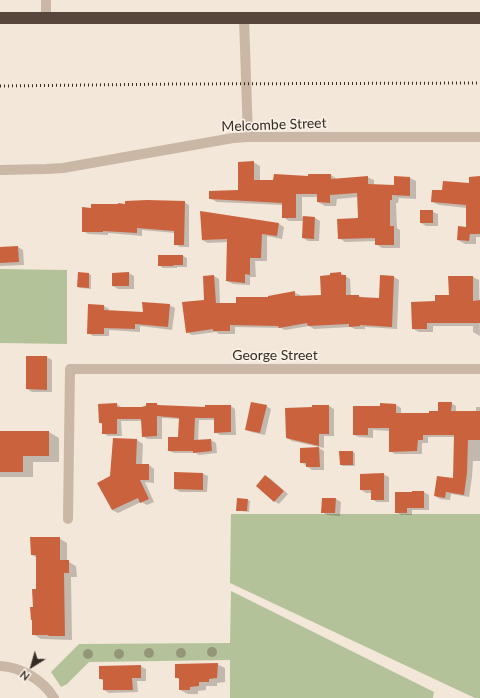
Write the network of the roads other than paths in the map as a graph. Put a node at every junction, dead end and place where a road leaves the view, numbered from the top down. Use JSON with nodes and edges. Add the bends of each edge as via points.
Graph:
{"nodes":[{"id":1,"x":46,"y":0,"type":"edge"},
{"id":2,"x":46,"y":17,"type":"junction"},
{"id":3,"x":0,"y":18,"type":"edge"},
{"id":4,"x":244,"y":18,"type":"junction"},
{"id":5,"x":480,"y":18,"type":"edge"},
{"id":6,"x":248,"y":137,"type":"junction"},
{"id":7,"x":480,"y":137,"type":"edge"},
{"id":8,"x":0,"y":170,"type":"edge"},
{"id":9,"x":480,"y":369,"type":"edge"},
{"id":10,"x":68,"y":519,"type":"dead end"},
{"id":11,"x":0,"y":666,"type":"edge"},
{"id":12,"x":54,"y":698,"type":"edge"}],
"edges":[{"from":1,"to":2,"type":"street"},
{"from":2,"to":3,"type":"highway"},
{"from":2,"to":4,"type":"highway"},
{"from":4,"to":5,"type":"highway"},
{"from":4,"to":6,"type":"street"},
{"from":6,"to":7,"type":"street","name":"Melcombe Street"},
{"from":6,"to":8,"type":"street","name":"Melcombe Street","via":[[63,168]]},
{"from":9,"to":10,"type":"street","name":"George Street","via":[[70,369]]},
{"from":11,"to":12,"type":"street","via":[[18,669],[28,674],[47,688]]}]}
